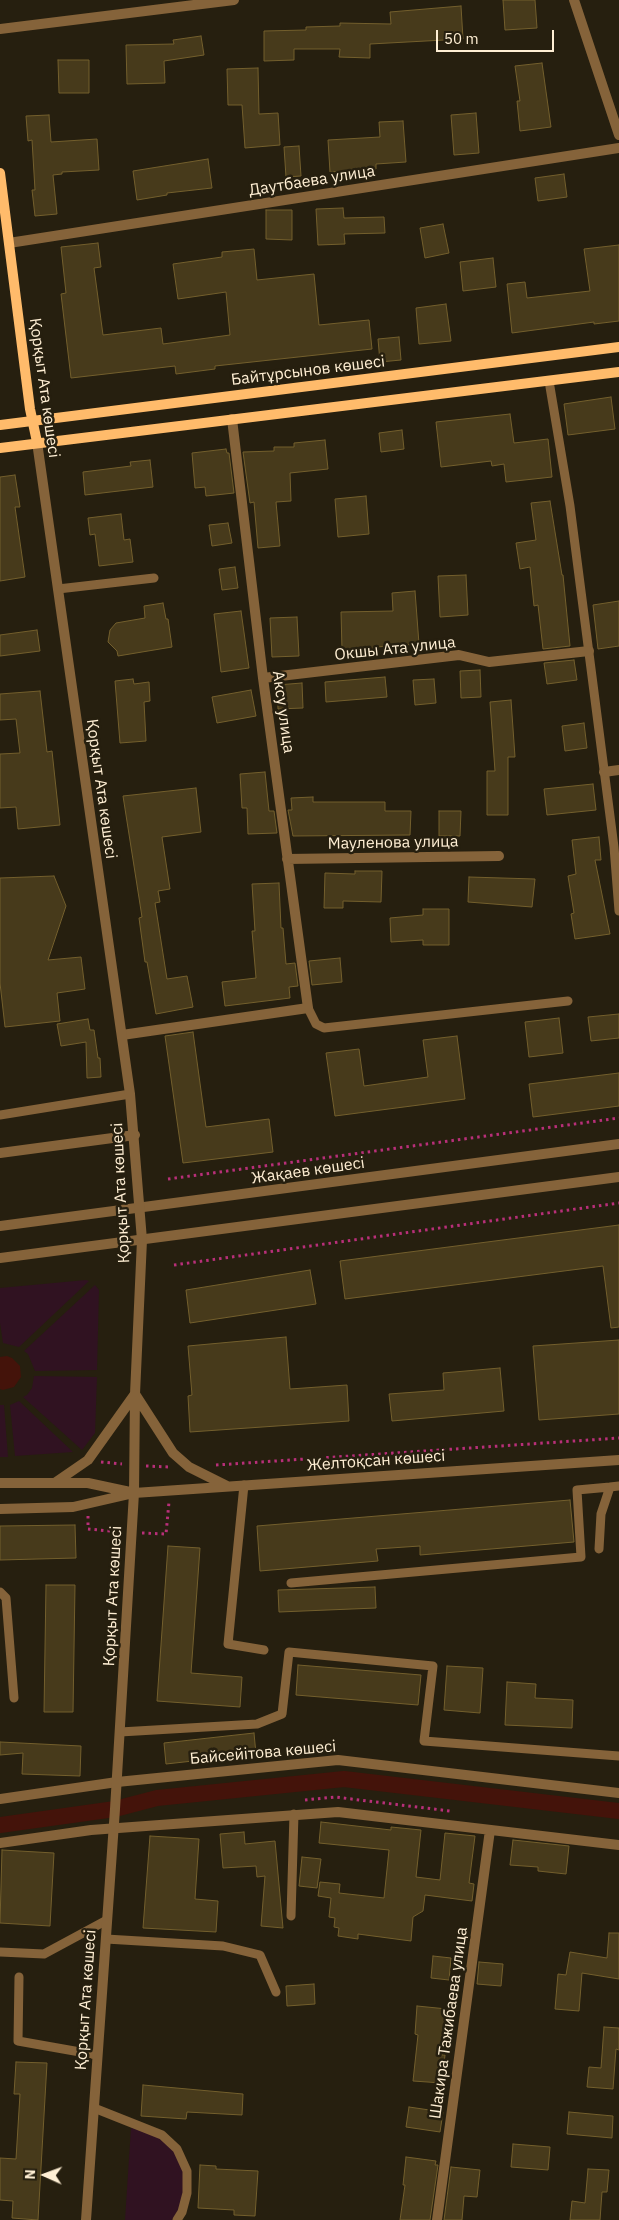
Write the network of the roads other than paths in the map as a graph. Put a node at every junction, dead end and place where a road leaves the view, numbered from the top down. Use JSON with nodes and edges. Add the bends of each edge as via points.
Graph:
{"nodes":[{"id":1,"x":234,"y":0,"type":"edge"},
{"id":2,"x":574,"y":0,"type":"edge"},
{"id":3,"x":0,"y":29,"type":"edge"},
{"id":4,"x":619,"y":135,"type":"edge"},
{"id":5,"x":619,"y":148,"type":"edge"},
{"id":6,"x":0,"y":173,"type":"edge"},
{"id":7,"x":4,"y":228,"type":"edge"},
{"id":8,"x":9,"y":244,"type":"junction"},
{"id":9,"x":619,"y":347,"type":"edge"},
{"id":10,"x":619,"y":372,"type":"edge"},
{"id":11,"x":550,"y":380,"type":"junction"},
{"id":12,"x":32,"y":420,"type":"junction"},
{"id":13,"x":232,"y":420,"type":"junction"},
{"id":14,"x":0,"y":425,"type":"edge"},
{"id":15,"x":37,"y":442,"type":"junction"},
{"id":16,"x":0,"y":448,"type":"edge"},
{"id":17,"x":154,"y":578,"type":"dead end"},
{"id":18,"x":58,"y":589,"type":"junction"},
{"id":19,"x":589,"y":651,"type":"junction"},
{"id":20,"x":263,"y":678,"type":"junction"},
{"id":21,"x":619,"y":770,"type":"edge"},
{"id":22,"x":604,"y":772,"type":"junction"},
{"id":23,"x":499,"y":856,"type":"dead end"},
{"id":24,"x":288,"y":859,"type":"junction"},
{"id":25,"x":619,"y":912,"type":"edge"},
{"id":26,"x":568,"y":1001,"type":"dead end"},
{"id":27,"x":308,"y":1008,"type":"junction"},
{"id":28,"x":122,"y":1035,"type":"junction"},
{"id":29,"x":130,"y":1094,"type":"junction"},
{"id":30,"x":0,"y":1115,"type":"edge"},
{"id":31,"x":134,"y":1135,"type":"junction"},
{"id":32,"x":619,"y":1144,"type":"edge"},
{"id":33,"x":0,"y":1153,"type":"edge"},
{"id":34,"x":619,"y":1177,"type":"edge"},
{"id":35,"x":141,"y":1209,"type":"junction"},
{"id":36,"x":0,"y":1226,"type":"edge"},
{"id":37,"x":142,"y":1240,"type":"junction"},
{"id":38,"x":0,"y":1258,"type":"edge"},
{"id":39,"x":135,"y":1394,"type":"junction"},
{"id":40,"x":619,"y":1460,"type":"edge"},
{"id":41,"x":56,"y":1482,"type":"junction"},
{"id":42,"x":0,"y":1484,"type":"edge"},
{"id":43,"x":244,"y":1485,"type":"junction"},
{"id":44,"x":228,"y":1486,"type":"junction"},
{"id":45,"x":614,"y":1486,"type":"edge"},
{"id":46,"x":134,"y":1493,"type":"junction"},
{"id":47,"x":0,"y":1509,"type":"edge"},
{"id":48,"x":599,"y":1549,"type":"dead end"},
{"id":49,"x":291,"y":1582,"type":"dead end"},
{"id":50,"x":0,"y":1592,"type":"edge"},
{"id":51,"x":264,"y":1650,"type":"dead end"},
{"id":52,"x":14,"y":1698,"type":"dead end"},
{"id":53,"x":120,"y":1732,"type":"junction"},
{"id":54,"x":619,"y":1756,"type":"edge"},
{"id":55,"x":117,"y":1782,"type":"junction"},
{"id":56,"x":619,"y":1793,"type":"edge"},
{"id":57,"x":0,"y":1799,"type":"edge"},
{"id":58,"x":294,"y":1814,"type":"junction"},
{"id":59,"x":112,"y":1829,"type":"junction"},
{"id":60,"x":490,"y":1830,"type":"junction"},
{"id":61,"x":0,"y":1843,"type":"edge"},
{"id":62,"x":619,"y":1845,"type":"edge"},
{"id":63,"x":291,"y":1916,"type":"dead end"},
{"id":64,"x":107,"y":1920,"type":"junction"},
{"id":65,"x":106,"y":1939,"type":"junction"},
{"id":66,"x":0,"y":1952,"type":"edge"},
{"id":67,"x":19,"y":1977,"type":"dead end"},
{"id":68,"x":276,"y":1992,"type":"dead end"},
{"id":69,"x":98,"y":2055,"type":"junction"},
{"id":70,"x":94,"y":2108,"type":"junction"},
{"id":71,"x":86,"y":2220,"type":"edge"},
{"id":72,"x":177,"y":2220,"type":"edge"},
{"id":73,"x":437,"y":2220,"type":"edge"}],
"edges":[{"from":1,"to":3,"type":"street"},
{"from":2,"to":4,"type":"street"},
{"from":5,"to":8,"type":"street","name":"Даутбаева улица"},
{"from":6,"to":7,"type":"main road","name":"Қорқыт Ата көшесі"},
{"from":7,"to":8,"type":"main road","name":"Қорқыт Ата көшесі"},
{"from":8,"to":12,"type":"main road","name":"Қорқыт Ата көшесі"},
{"from":9,"to":12,"type":"main road","name":"Байтұрсынов көшесі"},
{"from":10,"to":11,"type":"main road"},
{"from":11,"to":13,"type":"main road"},
{"from":11,"to":19,"type":"lane"},
{"from":12,"to":14,"type":"main road","name":"Байтұрсынов көшесі"},
{"from":12,"to":15,"type":"main road","name":"Қорқыт Ата көшесі"},
{"from":13,"to":15,"type":"main road"},
{"from":13,"to":20,"type":"street","name":"Аксу улица"},
{"from":15,"to":16,"type":"main road"},
{"from":15,"to":18,"type":"street","name":"Қорқыт Ата көшесі"},
{"from":17,"to":18,"type":"lane"},
{"from":18,"to":28,"type":"street","name":"Қорқыт Ата көшесі"},
{"from":19,"to":20,"type":"street","name":"Окшы Ата улица","via":[[489,662],[459,655]]},
{"from":19,"to":22,"type":"lane"},
{"from":20,"to":24,"type":"street","name":"Аксу улица"},
{"from":21,"to":22,"type":"street"},
{"from":22,"to":25,"type":"lane"},
{"from":23,"to":24,"type":"street","name":"Мауленова улица"},
{"from":24,"to":27,"type":"street","name":"Аксу улица"},
{"from":26,"to":27,"type":"lane","via":[[324,1028],[316,1024]]},
{"from":27,"to":28,"type":"street"},
{"from":28,"to":29,"type":"street","name":"Қорқыт Ата көшесі"},
{"from":29,"to":30,"type":"lane"},
{"from":29,"to":31,"type":"street","name":"Қорқыт Ата көшесі"},
{"from":31,"to":33,"type":"street"},
{"from":31,"to":35,"type":"street","name":"Қорқыт Ата көшесі"},
{"from":32,"to":35,"type":"street","name":"Жақаев көшесі"},
{"from":34,"to":37,"type":"street"},
{"from":35,"to":36,"type":"street","name":"Жақаев көшесі"},
{"from":35,"to":37,"type":"street","name":"Қорқыт Ата көшесі"},
{"from":37,"to":38,"type":"street"},
{"from":37,"to":39,"type":"street","name":"Қорқыт Ата көшесі"},
{"from":39,"to":41,"type":"street","via":[[88,1460]]},
{"from":39,"to":44,"type":"street","via":[[173,1453],[189,1467]]},
{"from":39,"to":46,"type":"street","name":"Қорқыт Ата көшесі"},
{"from":40,"to":43,"type":"street","name":"Желтоқсан көшесі"},
{"from":41,"to":42,"type":"street","name":"Желтоқсан көшесі"},
{"from":41,"to":46,"type":"street","name":"Желтоқсан көшесі","via":[[88,1483]]},
{"from":43,"to":44,"type":"street","name":"Желтоқсан көшесі"},
{"from":43,"to":51,"type":"lane","via":[[228,1644]]},
{"from":44,"to":46,"type":"street","name":"Желтоқсан көшесі"},
{"from":45,"to":48,"type":"lane","via":[[601,1514]]},
{"from":45,"to":49,"type":"lane","via":[[577,1490],[581,1557]]},
{"from":46,"to":47,"type":"street","name":"Желтоқсан көшесі","via":[[73,1507]]},
{"from":46,"to":53,"type":"street","name":"Қорқыт Ата көшесі"},
{"from":50,"to":52,"type":"lane","via":[[6,1598]]},
{"from":53,"to":54,"type":"lane","via":[[257,1724],[282,1714],[289,1652],[433,1666],[424,1741]]},
{"from":53,"to":55,"type":"street","name":"Қорқыт Ата көшесі"},
{"from":55,"to":56,"type":"street","name":"Байсейітова көшесі","via":[[338,1760]]},
{"from":55,"to":57,"type":"street","name":"Байсейітова көшесі"},
{"from":55,"to":59,"type":"street","name":"Қорқыт Ата көшесі"},
{"from":58,"to":59,"type":"street"},
{"from":58,"to":60,"type":"street","via":[[338,1812]]},
{"from":58,"to":63,"type":"lane"},
{"from":59,"to":61,"type":"street"},
{"from":59,"to":64,"type":"street","name":"Қорқыт Ата көшесі"},
{"from":60,"to":62,"type":"street"},
{"from":60,"to":73,"type":"street","name":"Шакира Тажибаева улица"},
{"from":64,"to":65,"type":"street","name":"Қорқыт Ата көшесі"},
{"from":64,"to":66,"type":"lane","via":[[44,1954]]},
{"from":65,"to":68,"type":"lane","via":[[223,1946],[260,1955]]},
{"from":65,"to":69,"type":"street","name":"Қорқыт Ата көшесі"},
{"from":67,"to":69,"type":"lane","via":[[18,2041]]},
{"from":69,"to":70,"type":"street","name":"Қорқыт Ата көшесі"},
{"from":70,"to":71,"type":"street","name":"Қорқыт Ата көшесі"},
{"from":70,"to":72,"type":"lane","via":[[162,2135],[177,2149],[187,2171],[186,2193]]}]}
